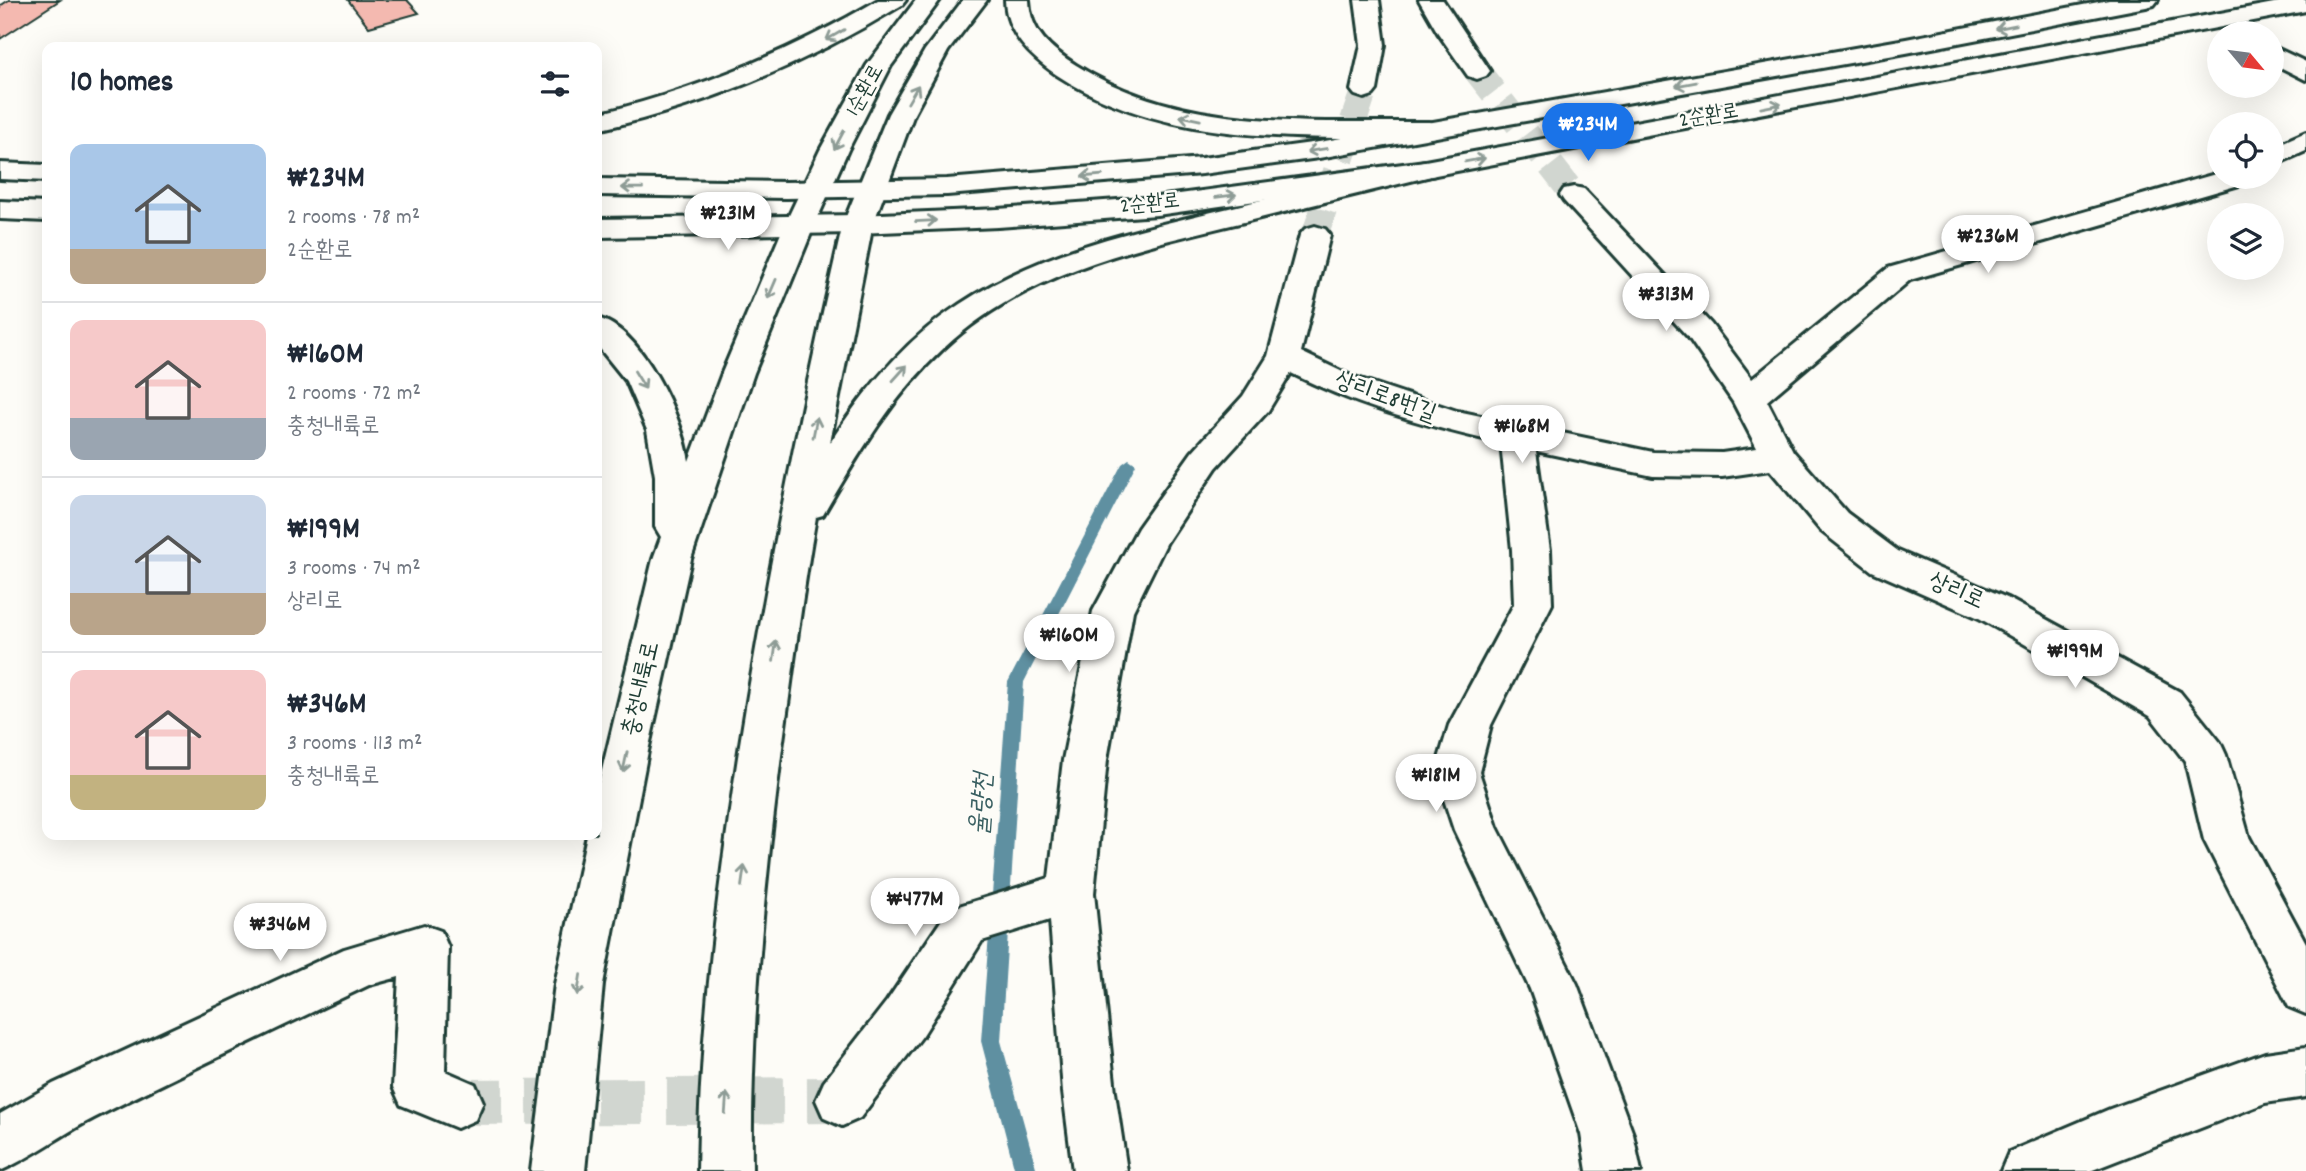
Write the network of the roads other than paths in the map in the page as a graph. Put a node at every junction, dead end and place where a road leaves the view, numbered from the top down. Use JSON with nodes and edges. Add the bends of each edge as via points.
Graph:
{"nodes":[{"id":1,"x":894,"y":0,"type":"edge"},
{"id":2,"x":928,"y":0,"type":"edge"},
{"id":3,"x":975,"y":0,"type":"edge"},
{"id":4,"x":1017,"y":0,"type":"edge"},
{"id":5,"x":1367,"y":0,"type":"edge"},
{"id":6,"x":1431,"y":0,"type":"edge"},
{"id":7,"x":2146,"y":0,"type":"edge"},
{"id":8,"x":2306,"y":4,"type":"edge"},
{"id":9,"x":2248,"y":21,"type":"edge"},
{"id":10,"x":2207,"y":31,"type":"edge"},
{"id":11,"x":2284,"y":60,"type":"edge"},
{"id":12,"x":1477,"y":71,"type":"tunnel mouth"},
{"id":13,"x":2306,"y":72,"type":"edge"},
{"id":14,"x":1364,"y":90,"type":"tunnel mouth"},
{"id":15,"x":602,"y":121,"type":"edge"},
{"id":16,"x":1429,"y":130,"type":"junction"},
{"id":17,"x":2306,"y":140,"type":"edge"},
{"id":18,"x":2284,"y":152,"type":"edge"},
{"id":19,"x":1425,"y":169,"type":"junction"},
{"id":20,"x":0,"y":171,"type":"edge"},
{"id":21,"x":42,"y":173,"type":"edge"},
{"id":22,"x":2207,"y":185,"type":"edge"},
{"id":23,"x":602,"y":187,"type":"edge"},
{"id":24,"x":816,"y":189,"type":"junction"},
{"id":25,"x":1574,"y":195,"type":"tunnel mouth"},
{"id":26,"x":865,"y":206,"type":"junction"},
{"id":27,"x":0,"y":210,"type":"edge"},
{"id":28,"x":42,"y":212,"type":"edge"},
{"id":29,"x":799,"y":226,"type":"junction"},
{"id":30,"x":602,"y":228,"type":"edge"},
{"id":31,"x":1315,"y":235,"type":"tunnel mouth"},
{"id":32,"x":602,"y":334,"type":"edge"},
{"id":33,"x":1284,"y":356,"type":"junction"},
{"id":34,"x":1749,"y":400,"type":"junction"},
{"id":35,"x":1517,"y":435,"type":"junction"},
{"id":36,"x":1779,"y":457,"type":"junction"},
{"id":37,"x":794,"y":532,"type":"junction"},
{"id":38,"x":672,"y":559,"type":"junction"},
{"id":39,"x":1071,"y":893,"type":"junction"},
{"id":40,"x":2306,"y":991,"type":"edge"},
{"id":41,"x":2306,"y":1072,"type":"edge"},
{"id":42,"x":842,"y":1100,"type":"dead end"},
{"id":43,"x":457,"y":1102,"type":"tunnel mouth"},
{"id":44,"x":0,"y":1144,"type":"edge"},
{"id":45,"x":558,"y":1171,"type":"edge"},
{"id":46,"x":725,"y":1171,"type":"edge"},
{"id":47,"x":1100,"y":1171,"type":"edge"},
{"id":48,"x":1615,"y":1171,"type":"edge"},
{"id":49,"x":2028,"y":1171,"type":"edge"}],
"edges":[{"from":1,"to":15,"type":"main road","one_way":true,"via":[[824,41],[752,74]]},
{"from":2,"to":24,"type":"main road","name":"1순환로","one_way":true,"via":[[879,65]]},
{"from":26,"to":3,"type":"main road","name":"1순환로","one_way":true,"via":[[901,114],[937,50]]},
{"from":16,"to":4,"type":"main road","one_way":true,"via":[[1263,128],[1201,121],[1146,107],[1087,84],[1044,54],[1029,39]]},
{"from":5,"to":14,"type":"main road","via":[[1373,45]]},
{"from":6,"to":12,"type":"main road"},
{"from":7,"to":16,"type":"main road","name":"2순환로","one_way":true},
{"from":8,"to":9,"type":"main road","name":"2순환로"},
{"from":19,"to":10,"type":"main road","name":"2순환로","one_way":true},
{"from":11,"to":13,"type":"main road"},
{"from":16,"to":26,"type":"main road","name":"2순환로","one_way":true,"via":[[1202,166],[947,187]]},
{"from":17,"to":18,"type":"main road"},
{"from":26,"to":19,"type":"main road","name":"2순환로","one_way":true,"via":[[998,218],[1157,206]]},
{"from":37,"to":19,"type":"main road","one_way":true,"via":[[868,411],[899,373],[952,325],[1012,286],[1111,245]]},
{"from":20,"to":21,"type":"main road"},
{"from":22,"to":34,"type":"main road","via":[[1899,274]]},
{"from":24,"to":23,"type":"main road","one_way":true},
{"from":24,"to":26,"type":"main road"},
{"from":24,"to":29,"type":"main road","name":"1순환로"},
{"from":25,"to":34,"type":"main road","name":"상리로","via":[[1700,331]]},
{"from":26,"to":29,"type":"main road"},
{"from":37,"to":26,"type":"main road","one_way":true},
{"from":27,"to":28,"type":"main road"},
{"from":29,"to":30,"type":"main road"},
{"from":29,"to":38,"type":"main road","name":"충청내륙로","one_way":true,"via":[[738,373]]},
{"from":31,"to":33,"type":"main road"},
{"from":32,"to":38,"type":"main road","one_way":true,"via":[[642,381],[669,446],[674,491]]},
{"from":33,"to":35,"type":"main road","name":"상리로8번길","via":[[1337,383],[1451,421]]},
{"from":33,"to":39,"type":"main road","via":[[1256,403],[1204,460],[1151,537],[1113,611],[1085,760]]},
{"from":34,"to":36,"type":"main road","name":"상리로"},
{"from":35,"to":36,"type":"main road","name":"상리로8번길","via":[[1653,464],[1722,465]]},
{"from":35,"to":48,"type":"main road","via":[[1531,550],[1532,604],[1469,725],[1457,772],[1476,830],[1553,984],[1607,1134]]},
{"from":36,"to":40,"type":"main road","name":"상리로","via":[[1834,522],[1885,561],[1993,608],[2165,704],[2205,755],[2227,840]]},
{"from":46,"to":37,"type":"main road","one_way":true,"via":[[740,894]]},
{"from":38,"to":45,"type":"main road","name":"충청내륙로","one_way":true,"via":[[579,984]]},
{"from":39,"to":42,"type":"main road","via":[[966,925],[905,1018]]},
{"from":39,"to":47,"type":"main road","via":[[1088,1092]]},
{"from":41,"to":49,"type":"main road","via":[[2265,1078]]},
{"from":43,"to":44,"type":"main road","via":[[419,1087],[424,947],[361,965],[184,1047],[71,1102]]}]}
